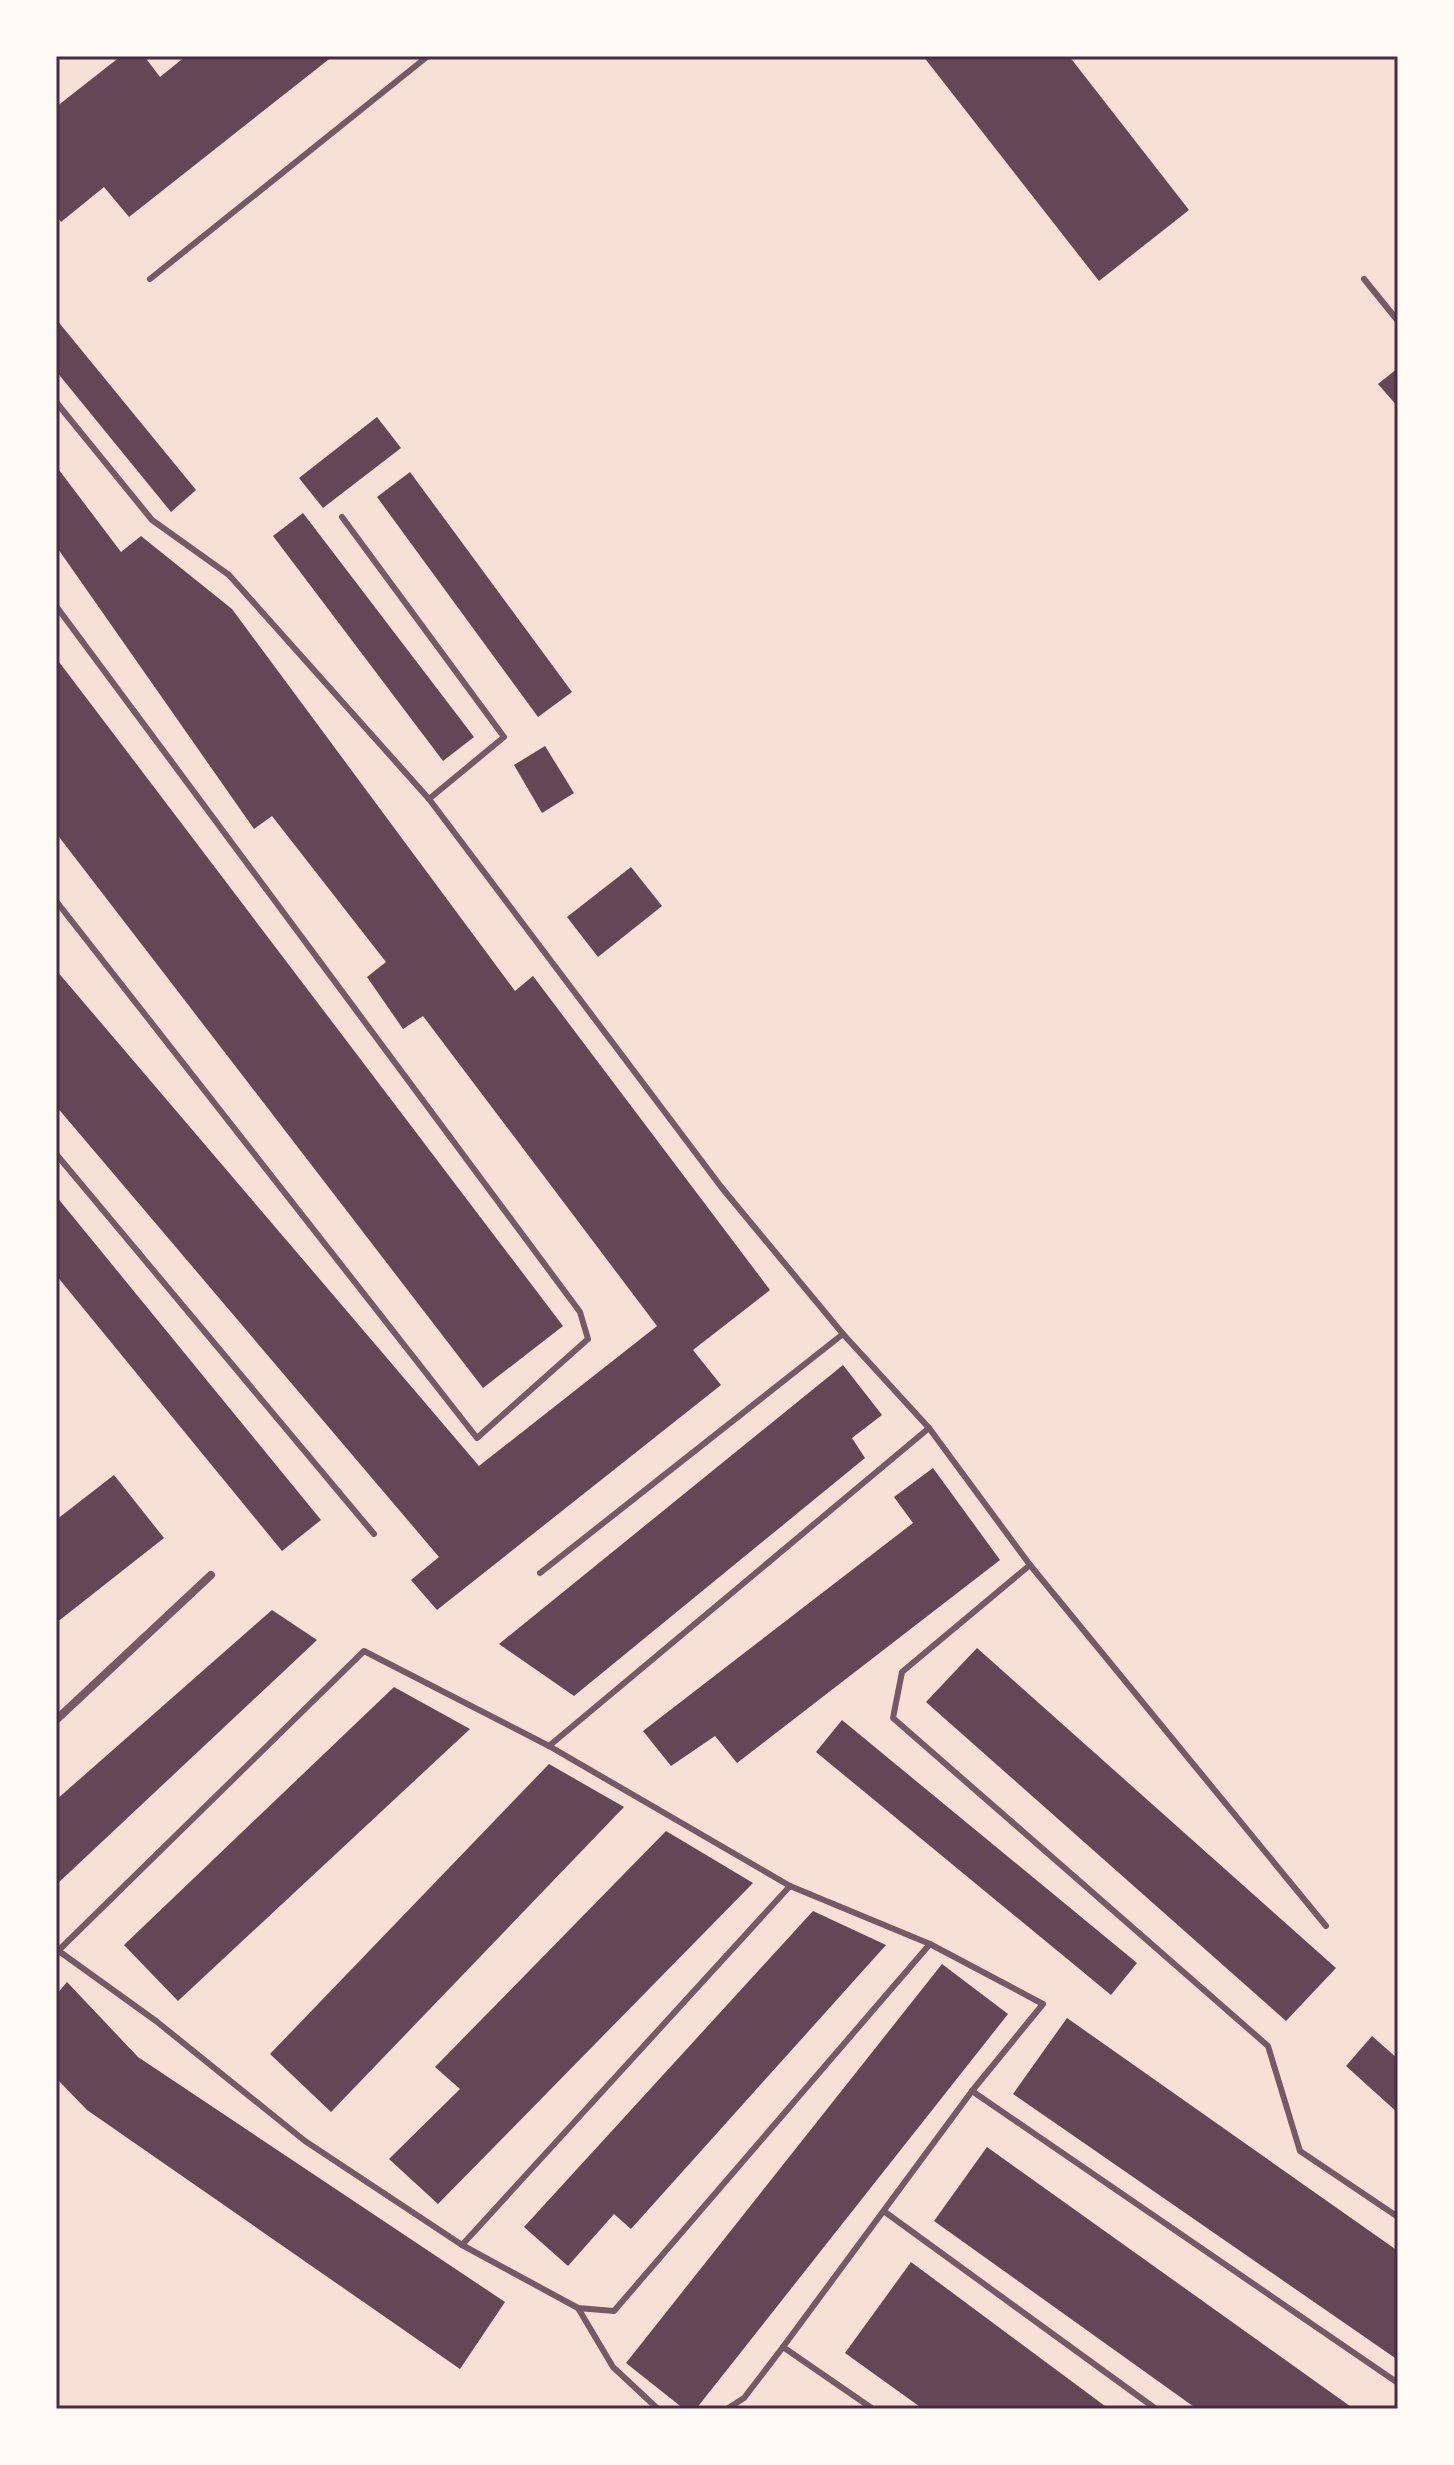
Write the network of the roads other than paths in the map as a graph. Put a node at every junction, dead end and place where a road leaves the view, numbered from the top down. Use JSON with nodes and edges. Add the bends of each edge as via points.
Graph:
{"nodes":[{"id":1,"x":428,"y":56,"type":"edge"},
{"id":2,"x":150,"y":279,"type":"dead end"},
{"id":3,"x":1364,"y":279,"type":"dead end"},
{"id":4,"x":1398,"y":321,"type":"edge"},
{"id":5,"x":56,"y":402,"type":"edge"},
{"id":6,"x":342,"y":517,"type":"dead end"},
{"id":7,"x":56,"y":606,"type":"edge"},
{"id":8,"x":429,"y":799,"type":"junction"},
{"id":9,"x":56,"y":901,"type":"edge"},
{"id":10,"x":56,"y":1154,"type":"edge"},
{"id":11,"x":843,"y":1334,"type":"junction"},
{"id":12,"x":929,"y":1428,"type":"junction"},
{"id":13,"x":374,"y":1534,"type":"dead end"},
{"id":14,"x":1030,"y":1565,"type":"junction"},
{"id":15,"x":540,"y":1573,"type":"dead end"},
{"id":16,"x":211,"y":1575,"type":"dead end"},
{"id":17,"x":56,"y":1720,"type":"edge"},
{"id":18,"x":549,"y":1746,"type":"junction"},
{"id":19,"x":790,"y":1886,"type":"junction"},
{"id":20,"x":1326,"y":1926,"type":"dead end"},
{"id":21,"x":930,"y":1944,"type":"junction"},
{"id":22,"x":58,"y":1949,"type":"edge"},
{"id":23,"x":972,"y":2091,"type":"junction"},
{"id":24,"x":885,"y":2212,"type":"junction"},
{"id":25,"x":1398,"y":2217,"type":"edge"},
{"id":26,"x":462,"y":2245,"type":"junction"},
{"id":27,"x":578,"y":2308,"type":"junction"},
{"id":28,"x":783,"y":2347,"type":"junction"},
{"id":29,"x":1398,"y":2383,"type":"edge"},
{"id":30,"x":658,"y":2409,"type":"edge"},
{"id":31,"x":727,"y":2409,"type":"edge"},
{"id":32,"x":873,"y":2409,"type":"edge"},
{"id":33,"x":1156,"y":2409,"type":"edge"}],
"edges":[{"from":1,"to":2,"type":"lane"},
{"from":3,"to":4,"type":"lane"},
{"from":5,"to":8,"type":"lane","via":[[152,520],[229,575]]},
{"from":6,"to":8,"type":"lane","via":[[504,737]]},
{"from":7,"to":9,"type":"lane","via":[[580,1312],[588,1339],[477,1438]]},
{"from":8,"to":11,"type":"lane","via":[[722,1188]]},
{"from":10,"to":13,"type":"lane"},
{"from":11,"to":12,"type":"lane"},
{"from":11,"to":15,"type":"lane"},
{"from":12,"to":14,"type":"lane"},
{"from":12,"to":18,"type":"lane"},
{"from":14,"to":20,"type":"lane"},
{"from":14,"to":25,"type":"lane","via":[[902,1672],[893,1718],[1268,2046],[1300,2151]]},
{"from":16,"to":17,"type":"street"},
{"from":18,"to":19,"type":"lane"},
{"from":18,"to":22,"type":"lane","via":[[364,1651]]},
{"from":19,"to":21,"type":"lane"},
{"from":19,"to":26,"type":"lane"},
{"from":21,"to":23,"type":"lane","via":[[1043,2004]]},
{"from":21,"to":27,"type":"lane","via":[[614,2311]]},
{"from":22,"to":26,"type":"lane","via":[[305,2141]]},
{"from":23,"to":24,"type":"lane"},
{"from":23,"to":29,"type":"lane"},
{"from":24,"to":28,"type":"lane"},
{"from":24,"to":33,"type":"lane"},
{"from":26,"to":27,"type":"lane"},
{"from":27,"to":30,"type":"lane","via":[[613,2367]]},
{"from":28,"to":31,"type":"lane","via":[[744,2398]]},
{"from":28,"to":32,"type":"lane"}]}
